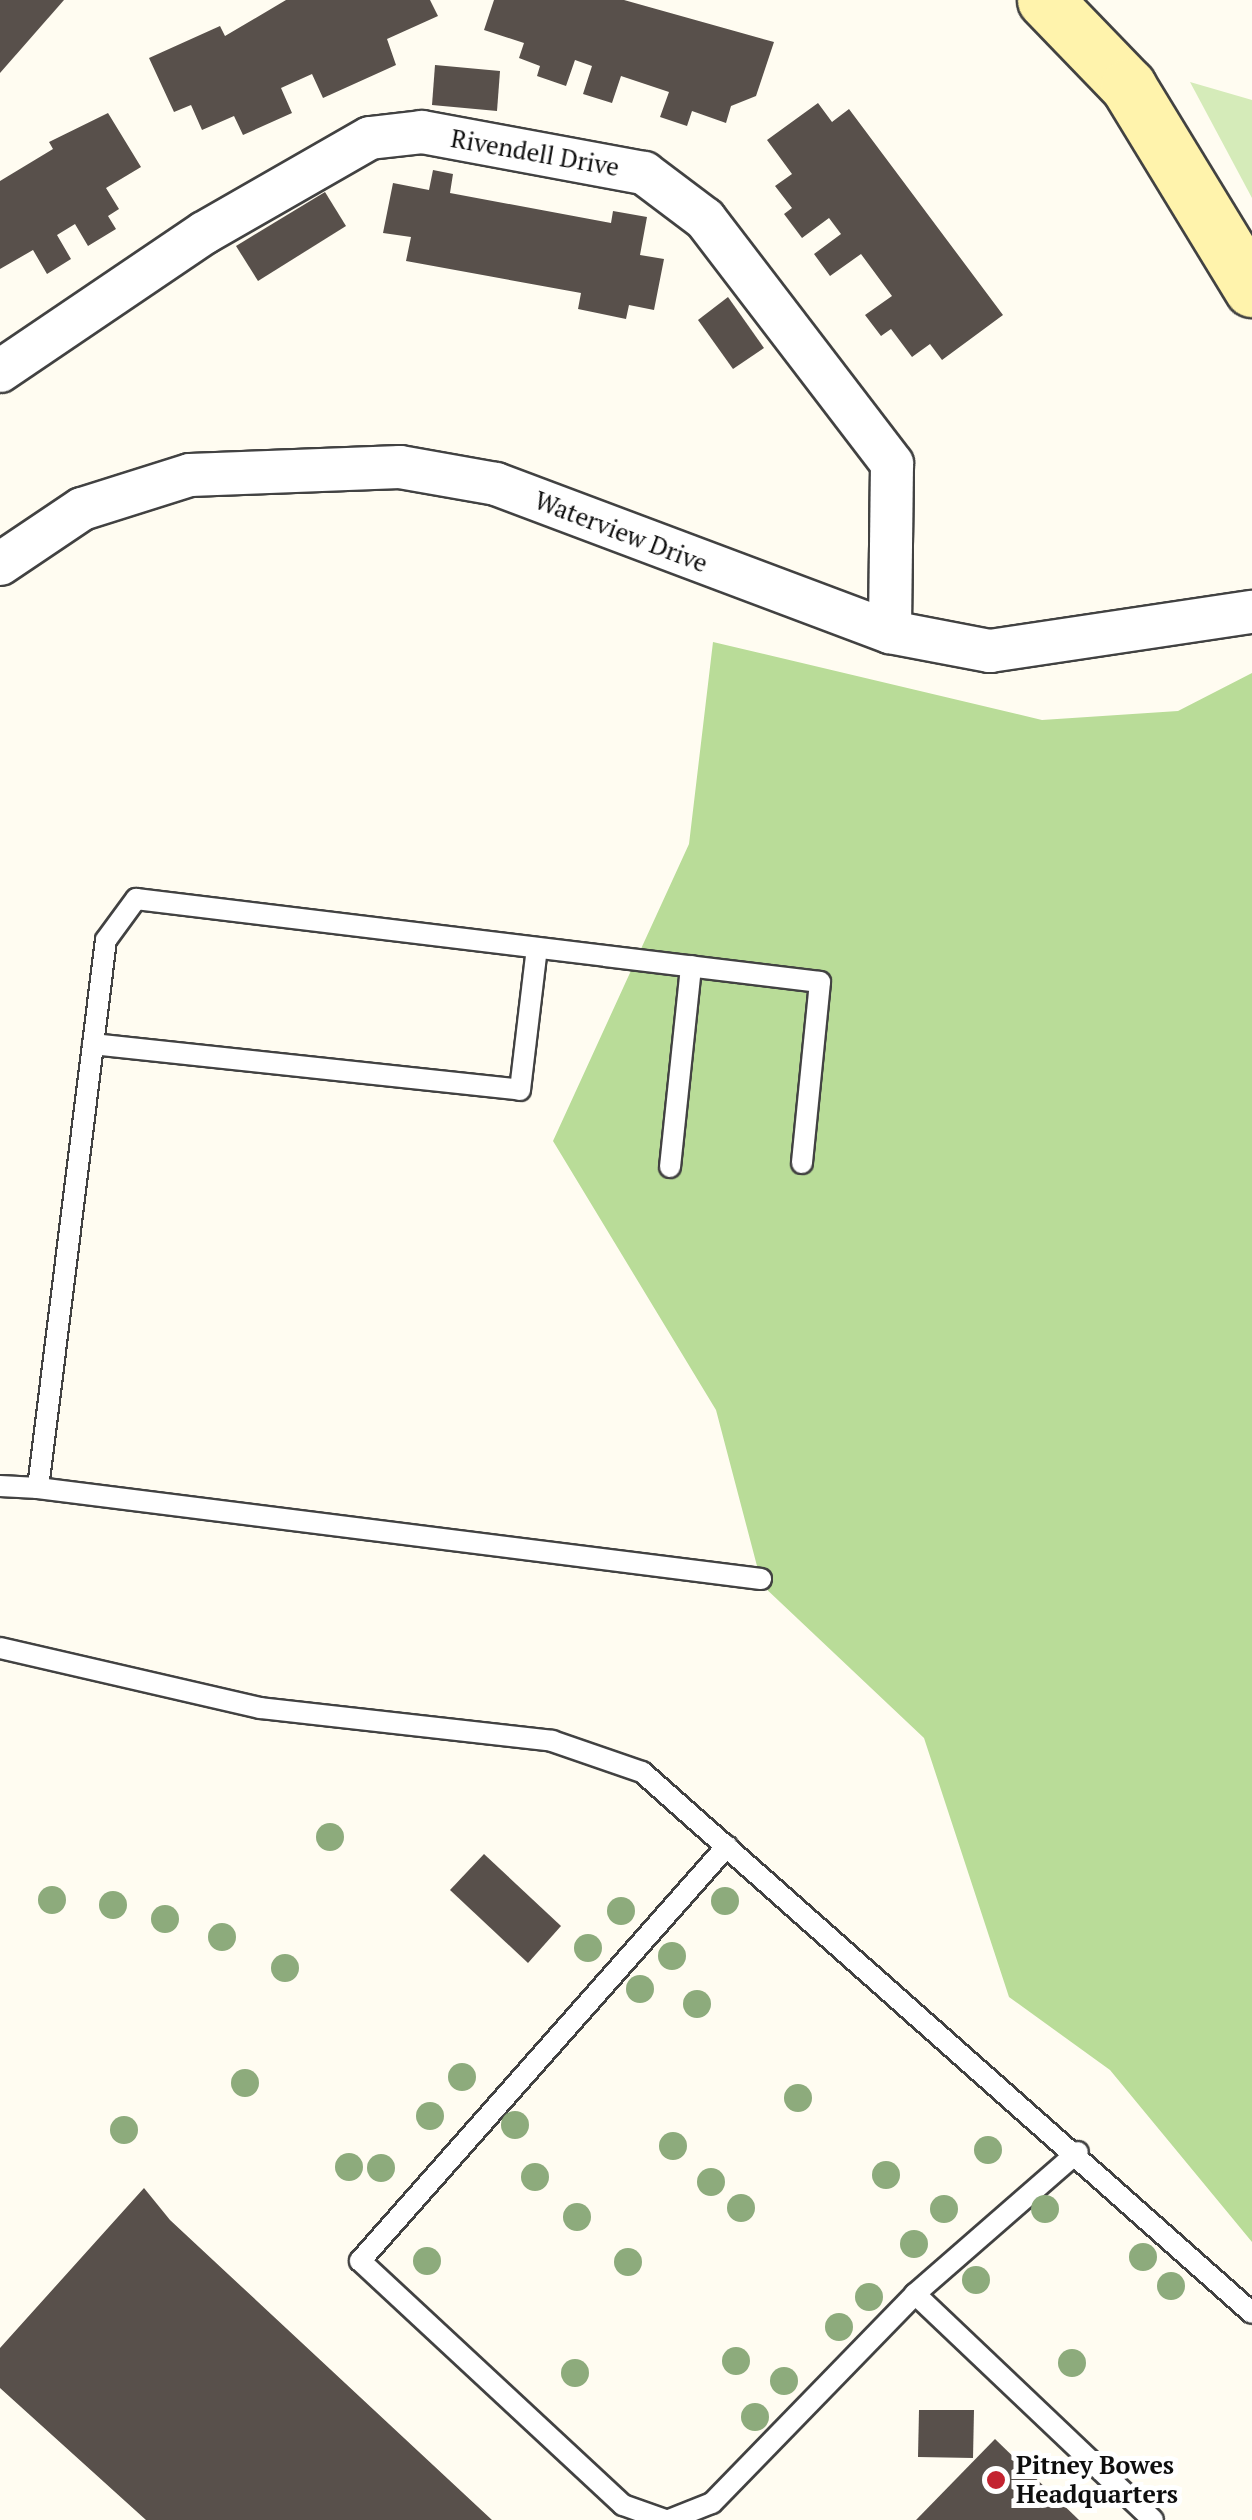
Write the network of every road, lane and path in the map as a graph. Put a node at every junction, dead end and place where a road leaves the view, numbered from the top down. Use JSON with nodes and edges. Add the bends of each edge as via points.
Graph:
{"nodes":[{"id":1,"x":1045,"y":0,"type":"edge"},
{"id":2,"x":1252,"y":289,"type":"edge"},
{"id":3,"x":0,"y":371,"type":"edge"},
{"id":4,"x":0,"y":564,"type":"edge"},
{"id":5,"x":1252,"y":612,"type":"edge"},
{"id":6,"x":890,"y":632,"type":"junction"},
{"id":7,"x":537,"y":948,"type":"junction"},
{"id":8,"x":691,"y":966,"type":"junction"},
{"id":9,"x":93,"y":1044,"type":"junction"},
{"id":10,"x":802,"y":1162,"type":"dead end"},
{"id":11,"x":670,"y":1167,"type":"dead end"},
{"id":12,"x":0,"y":1486,"type":"edge"},
{"id":13,"x":38,"y":1488,"type":"junction"},
{"id":14,"x":761,"y":1579,"type":"dead end"},
{"id":15,"x":0,"y":1648,"type":"edge"},
{"id":16,"x":727,"y":1846,"type":"junction"},
{"id":17,"x":1078,"y":2152,"type":"junction"},
{"id":18,"x":915,"y":2294,"type":"junction"},
{"id":19,"x":1252,"y":2313,"type":"edge"},
{"id":20,"x":667,"y":2520,"type":"edge"},
{"id":21,"x":1153,"y":2520,"type":"edge"}],
"edges":[{"from":1,"to":2,"type":"main road","via":[[1128,86]]},
{"from":3,"to":6,"type":"street","name":"Rivendell Drive","via":[[204,233],[370,138],[422,132],[644,174],[705,219],[892,464]]},
{"from":4,"to":6,"type":"street","name":"Waterview Drive","via":[[82,509],[190,475],[400,466],[496,484]]},
{"from":5,"to":6,"type":"street","name":"Waterview Drive","via":[[990,651]]},
{"from":7,"to":8,"type":"lane"},
{"from":7,"to":9,"type":"lane","via":[[136,899],[106,940]]},
{"from":7,"to":9,"type":"lane","via":[[520,1090]]},
{"from":8,"to":10,"type":"lane","via":[[820,982]]},
{"from":8,"to":11,"type":"lane"},
{"from":9,"to":13,"type":"lane"},
{"from":12,"to":13,"type":"lane"},
{"from":13,"to":14,"type":"lane"},
{"from":15,"to":16,"type":"lane","via":[[260,1708],[552,1741],[642,1772]]},
{"from":16,"to":17,"type":"lane"},
{"from":16,"to":20,"type":"lane","via":[[360,2261],[622,2504]]},
{"from":17,"to":18,"type":"lane"},
{"from":17,"to":19,"type":"lane"},
{"from":18,"to":20,"type":"lane","via":[[712,2503]]},
{"from":18,"to":21,"type":"lane"}]}
